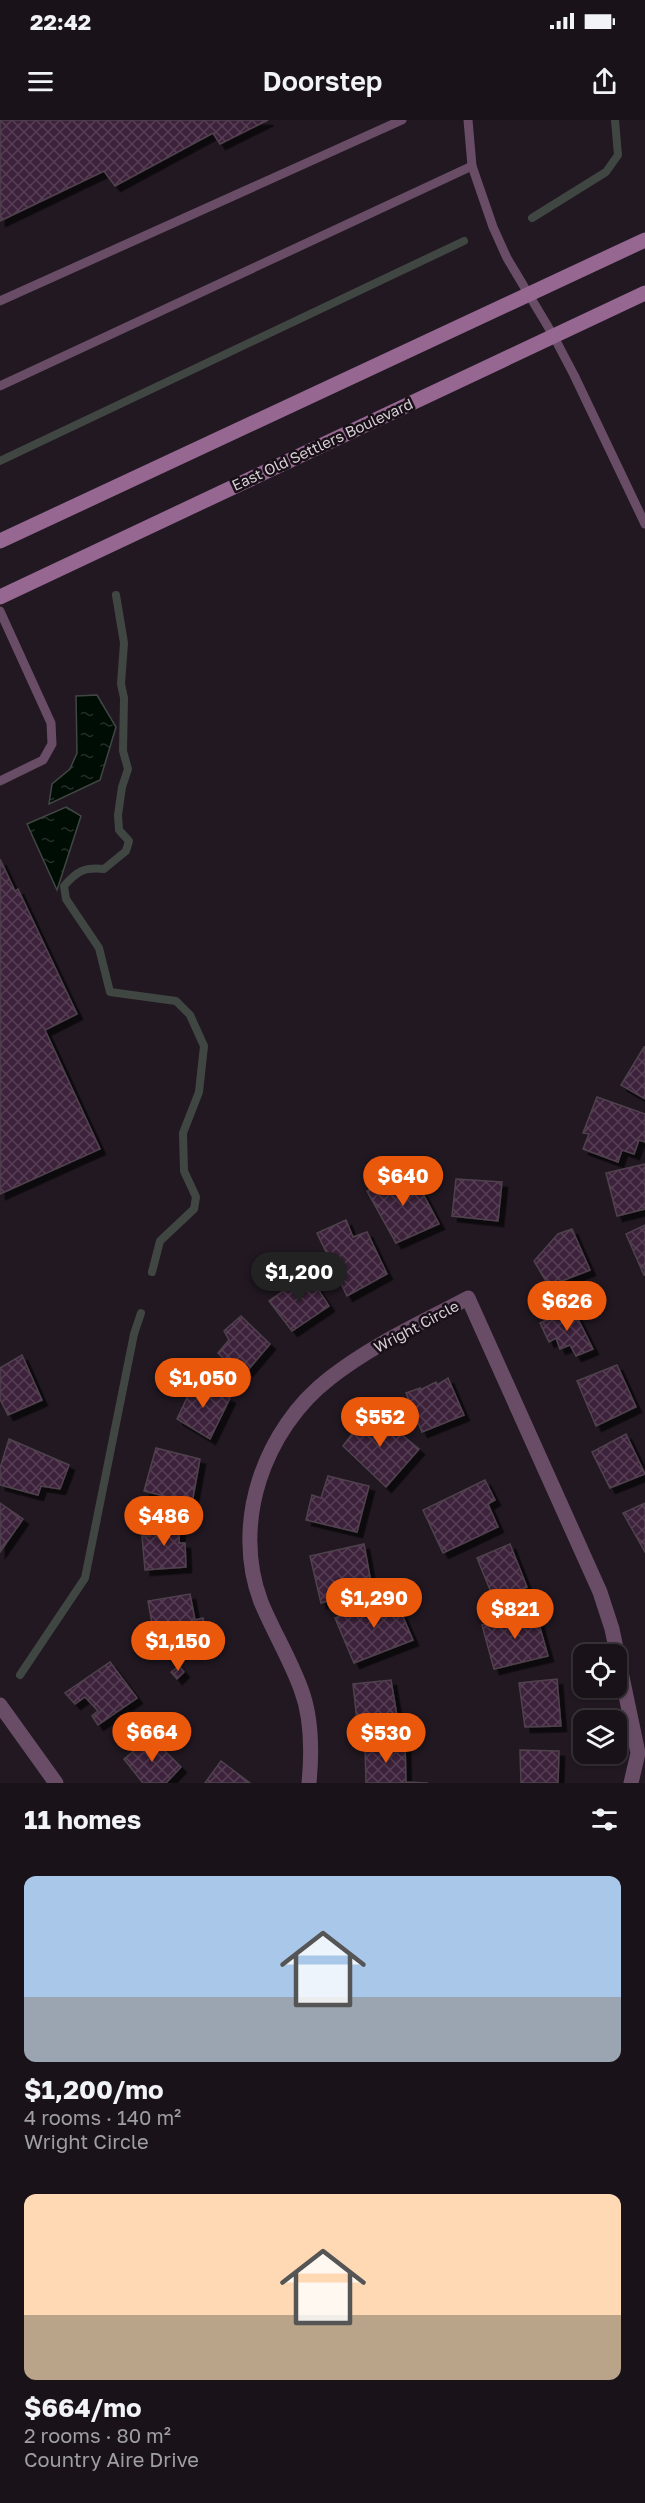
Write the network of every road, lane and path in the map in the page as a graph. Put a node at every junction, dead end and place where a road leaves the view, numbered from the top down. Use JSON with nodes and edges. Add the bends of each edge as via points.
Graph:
{"nodes":[{"id":1,"x":402,"y":120,"type":"edge"},
{"id":2,"x":468,"y":120,"type":"edge"},
{"id":3,"x":472,"y":166,"type":"junction"},
{"id":4,"x":645,"y":240,"type":"edge"},
{"id":5,"x":645,"y":293,"type":"edge"},
{"id":6,"x":527,"y":294,"type":"junction"},
{"id":7,"x":0,"y":301,"type":"edge"},
{"id":8,"x":553,"y":335,"type":"junction"},
{"id":9,"x":0,"y":387,"type":"edge"},
{"id":10,"x":644,"y":518,"type":"edge"},
{"id":11,"x":0,"y":541,"type":"edge"},
{"id":12,"x":0,"y":597,"type":"edge"},
{"id":13,"x":0,"y":611,"type":"edge"},
{"id":14,"x":0,"y":781,"type":"edge"},
{"id":15,"x":0,"y":1705,"type":"edge"},
{"id":16,"x":56,"y":1783,"type":"edge"},
{"id":17,"x":309,"y":1783,"type":"edge"},
{"id":18,"x":631,"y":1783,"type":"edge"}],
"edges":[{"from":1,"to":7,"type":"lane"},
{"from":2,"to":3,"type":"lane"},
{"from":3,"to":6,"type":"lane","via":[[493,227]]},
{"from":3,"to":9,"type":"lane"},
{"from":4,"to":6,"type":"main road"},
{"from":5,"to":8,"type":"main road","name":"East Old Settlers Boulevard"},
{"from":6,"to":8,"type":"lane"},
{"from":6,"to":11,"type":"main road"},
{"from":8,"to":10,"type":"lane"},
{"from":8,"to":12,"type":"main road","name":"East Old Settlers Boulevard"},
{"from":13,"to":14,"type":"lane","via":[[51,723],[52,744],[43,760]]},
{"from":15,"to":16,"type":"street"},
{"from":17,"to":18,"type":"street","name":"Wright Circle","via":[[309,1725],[301,1690],[261,1601],[252,1568],[250,1518],[257,1485],[278,1439],[328,1379],[360,1356],[468,1298],[600,1592],[612,1629],[638,1753]]}]}
